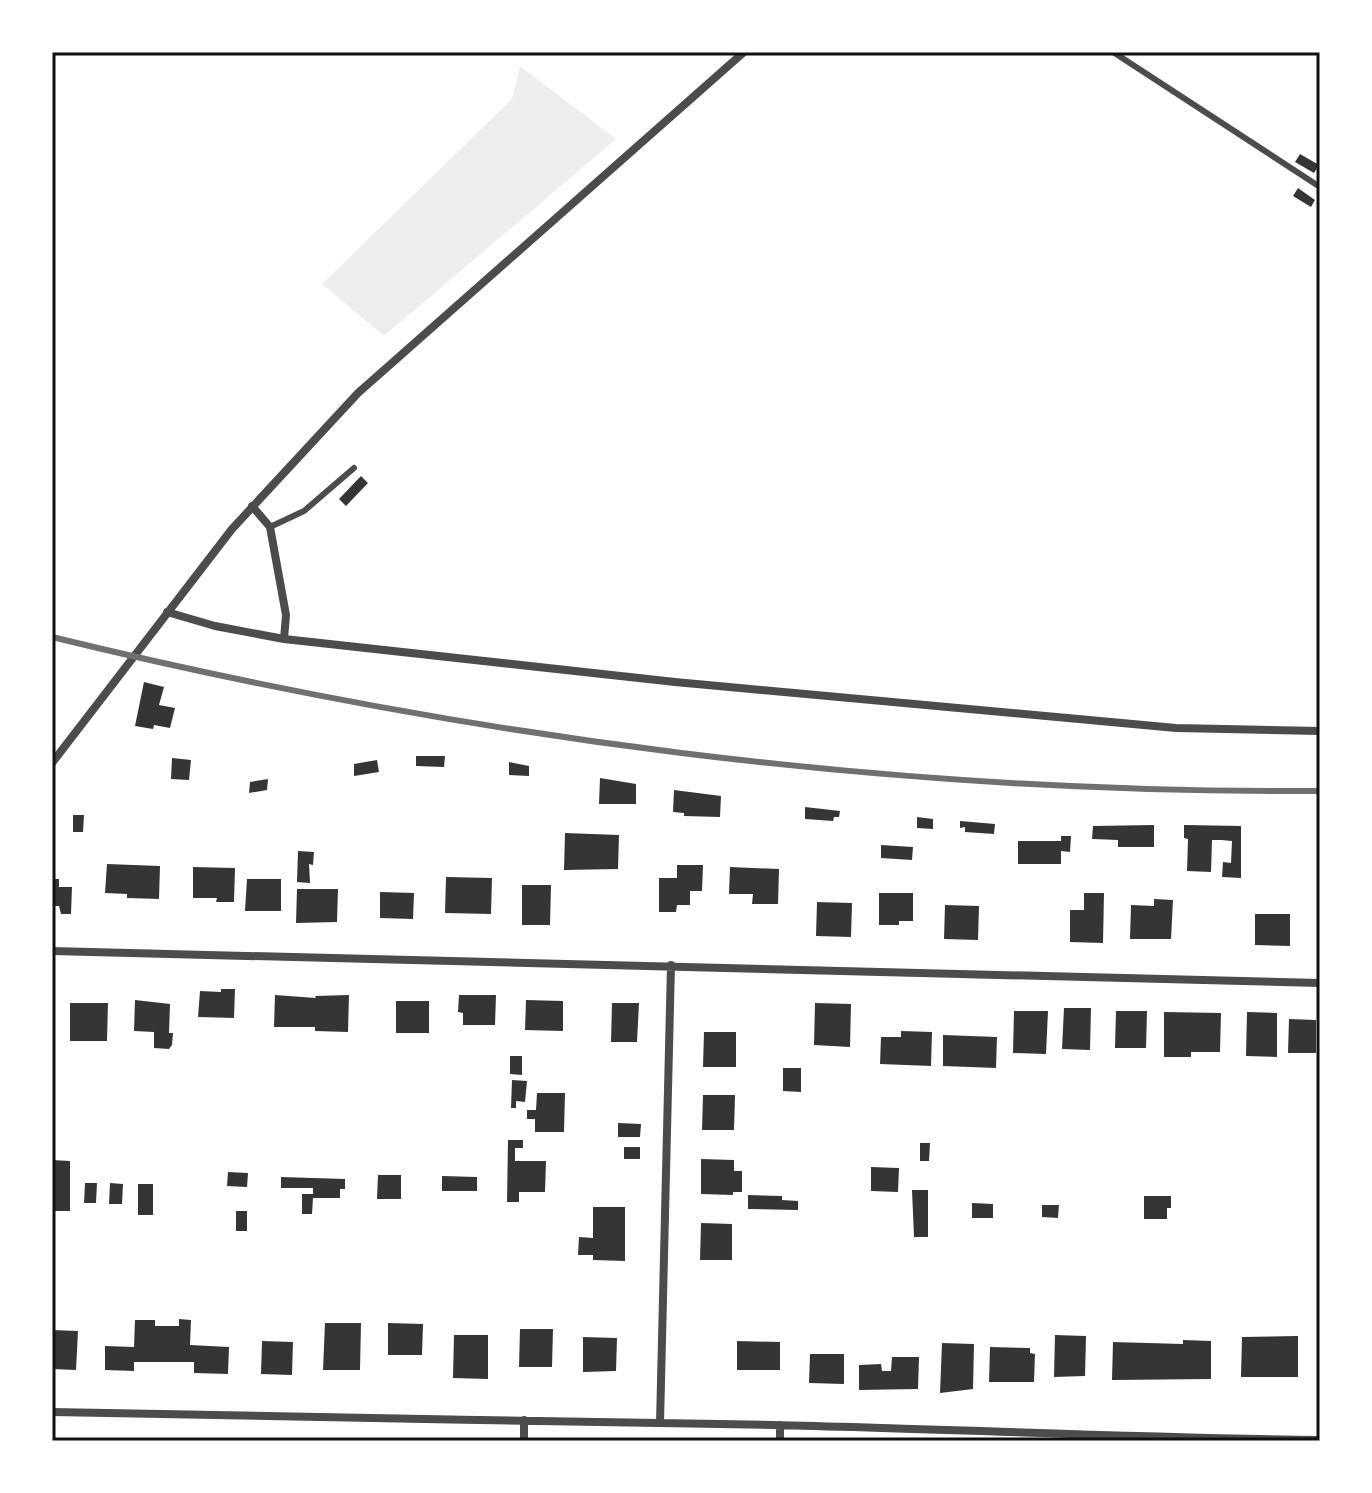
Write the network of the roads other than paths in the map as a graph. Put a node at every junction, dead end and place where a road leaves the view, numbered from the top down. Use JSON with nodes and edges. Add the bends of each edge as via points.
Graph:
{"nodes":[{"id":1,"x":744,"y":52,"type":"edge"},
{"id":2,"x":1113,"y":52,"type":"edge"},
{"id":3,"x":1320,"y":187,"type":"edge"},
{"id":4,"x":354,"y":468,"type":"dead end"},
{"id":5,"x":252,"y":506,"type":"junction"},
{"id":6,"x":270,"y":527,"type":"junction"},
{"id":7,"x":167,"y":612,"type":"junction"},
{"id":8,"x":284,"y":639,"type":"junction"},
{"id":9,"x":1320,"y":731,"type":"edge"},
{"id":10,"x":52,"y":763,"type":"edge"},
{"id":11,"x":52,"y":951,"type":"edge"},
{"id":12,"x":671,"y":965,"type":"junction"},
{"id":13,"x":1320,"y":983,"type":"edge"},
{"id":14,"x":52,"y":1412,"type":"edge"},
{"id":15,"x":524,"y":1420,"type":"junction"},
{"id":16,"x":660,"y":1423,"type":"junction"},
{"id":17,"x":780,"y":1425,"type":"junction"},
{"id":18,"x":1320,"y":1440,"type":"edge"},
{"id":19,"x":524,"y":1441,"type":"edge"},
{"id":20,"x":780,"y":1441,"type":"edge"}],
"edges":[{"from":1,"to":5,"type":"street","via":[[358,393]]},
{"from":2,"to":3,"type":"lane"},
{"from":4,"to":6,"type":"lane","via":[[304,511]]},
{"from":5,"to":6,"type":"street"},
{"from":5,"to":7,"type":"street"},
{"from":6,"to":8,"type":"street","via":[[286,615]]},
{"from":7,"to":8,"type":"street"},
{"from":7,"to":10,"type":"street"},
{"from":8,"to":9,"type":"street","via":[[1176,728]]},
{"from":11,"to":12,"type":"street"},
{"from":12,"to":13,"type":"street"},
{"from":12,"to":16,"type":"street"},
{"from":14,"to":15,"type":"street"},
{"from":15,"to":16,"type":"street"},
{"from":15,"to":19,"type":"street"},
{"from":16,"to":17,"type":"street"},
{"from":17,"to":18,"type":"street"},
{"from":17,"to":20,"type":"street"}]}
